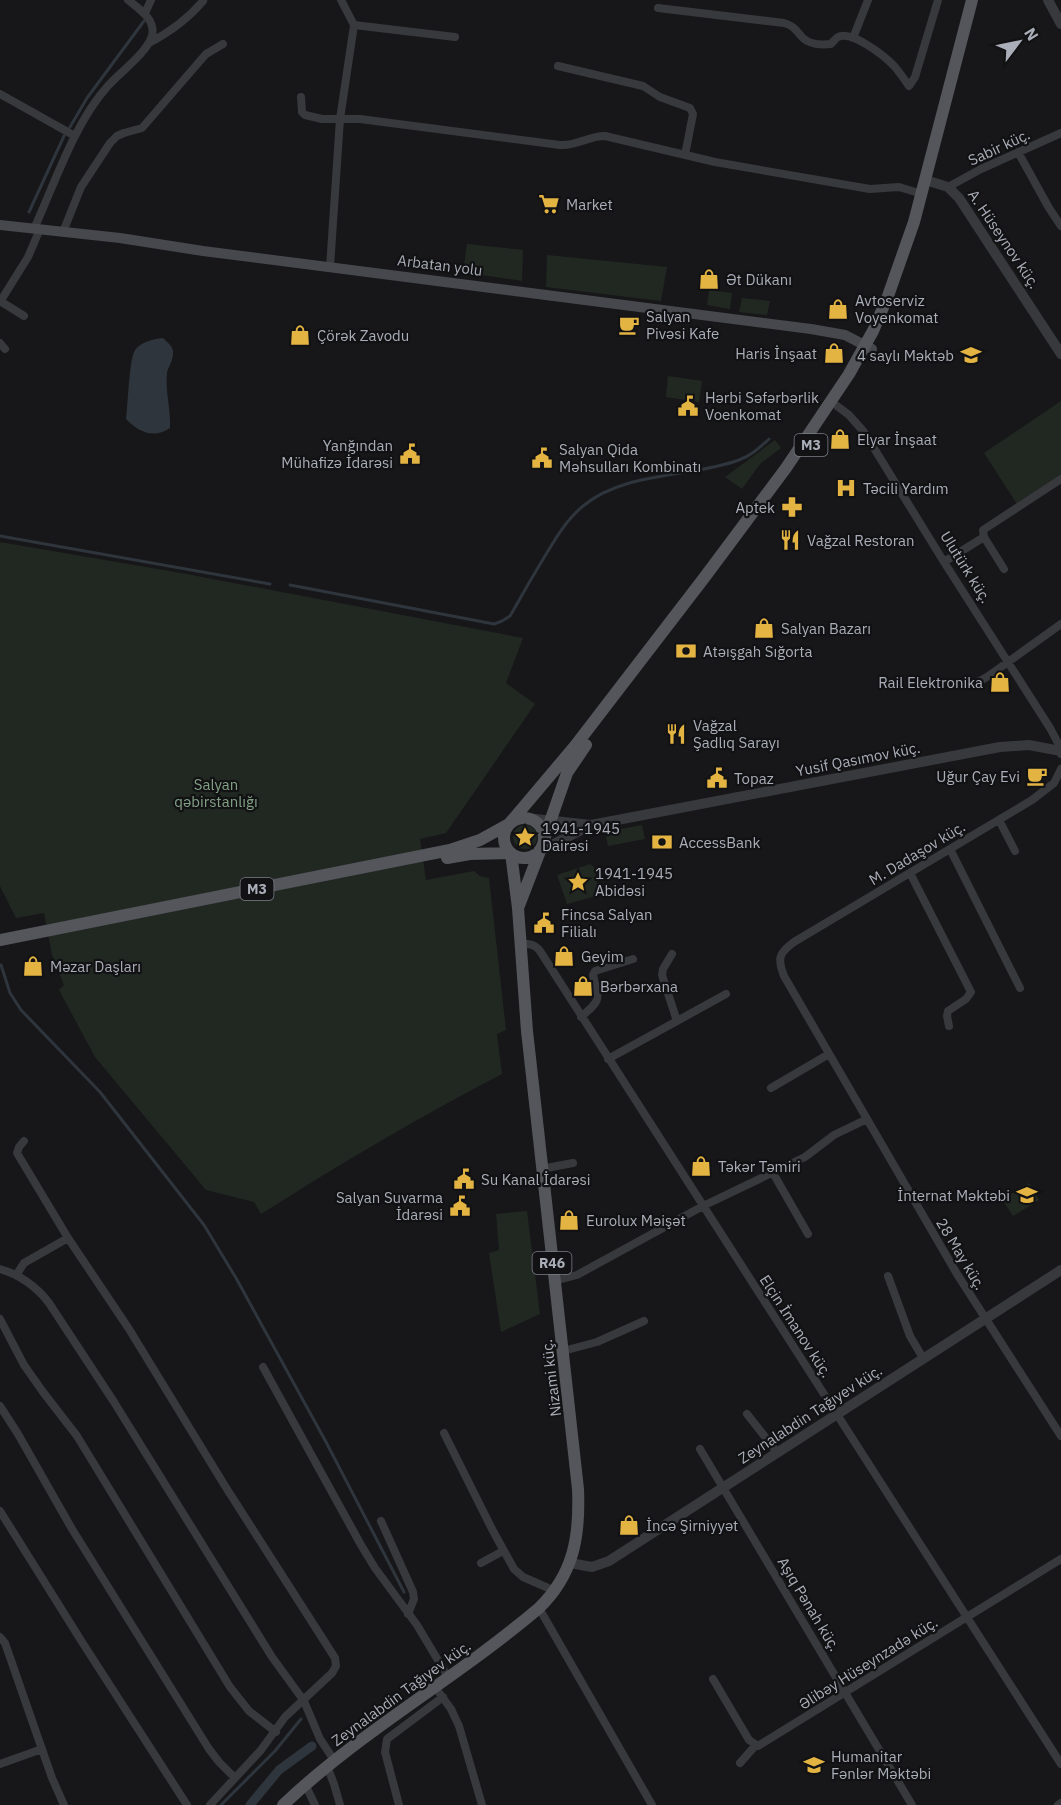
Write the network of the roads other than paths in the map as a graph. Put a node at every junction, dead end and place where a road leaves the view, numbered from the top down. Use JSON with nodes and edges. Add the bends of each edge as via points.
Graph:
{"nodes":[{"id":1,"x":128,"y":0,"type":"edge"},
{"id":2,"x":151,"y":0,"type":"edge"},
{"id":3,"x":341,"y":0,"type":"edge"},
{"id":4,"x":868,"y":0,"type":"edge"},
{"id":5,"x":938,"y":0,"type":"edge"},
{"id":6,"x":972,"y":0,"type":"edge"},
{"id":7,"x":979,"y":0,"type":"edge"},
{"id":8,"x":1048,"y":0,"type":"edge"},
{"id":9,"x":203,"y":1,"type":"edge"},
{"id":10,"x":658,"y":8,"type":"dead end"},
{"id":11,"x":145,"y":13,"type":"junction"},
{"id":12,"x":1061,"y":24,"type":"edge"},
{"id":13,"x":354,"y":25,"type":"junction"},
{"id":14,"x":455,"y":37,"type":"dead end"},
{"id":15,"x":853,"y":38,"type":"junction"},
{"id":16,"x":149,"y":43,"type":"junction"},
{"id":17,"x":223,"y":44,"type":"dead end"},
{"id":18,"x":558,"y":66,"type":"dead end"},
{"id":19,"x":0,"y":94,"type":"edge"},
{"id":20,"x":301,"y":97,"type":"dead end"},
{"id":21,"x":340,"y":119,"type":"junction"},
{"id":22,"x":1061,"y":133,"type":"edge"},
{"id":23,"x":75,"y":136,"type":"junction"},
{"id":24,"x":1018,"y":152,"type":"junction"},
{"id":25,"x":685,"y":155,"type":"junction"},
{"id":26,"x":932,"y":182,"type":"junction"},
{"id":27,"x":948,"y":187,"type":"junction"},
{"id":28,"x":922,"y":194,"type":"junction"},
{"id":29,"x":0,"y":225,"type":"edge"},
{"id":30,"x":1061,"y":226,"type":"edge"},
{"id":31,"x":37,"y":229,"type":"junction"},
{"id":32,"x":63,"y":232,"type":"junction"},
{"id":33,"x":330,"y":267,"type":"junction"},
{"id":34,"x":0,"y":302,"type":"edge"},
{"id":35,"x":24,"y":316,"type":"dead end"},
{"id":36,"x":869,"y":347,"type":"junction"},
{"id":37,"x":1061,"y":354,"type":"edge"},
{"id":38,"x":837,"y":406,"type":"junction"},
{"id":39,"x":1061,"y":479,"type":"edge"},
{"id":40,"x":984,"y":537,"type":"junction"},
{"id":41,"x":944,"y":562,"type":"junction"},
{"id":42,"x":1004,"y":569,"type":"dead end"},
{"id":43,"x":1061,"y":624,"type":"edge"},
{"id":44,"x":1008,"y":662,"type":"junction"},
{"id":45,"x":974,"y":684,"type":"dead end"},
{"id":46,"x":1061,"y":752,"type":"edge"},
{"id":47,"x":1061,"y":769,"type":"edge"},
{"id":48,"x":526,"y":818,"type":"junction"},
{"id":49,"x":550,"y":820,"type":"junction"},
{"id":50,"x":999,"y":820,"type":"junction"},
{"id":51,"x":509,"y":824,"type":"junction"},
{"id":52,"x":591,"y":825,"type":"junction"},
{"id":53,"x":542,"y":845,"type":"junction"},
{"id":54,"x":950,"y":849,"type":"junction"},
{"id":55,"x":1015,"y":851,"type":"dead end"},
{"id":56,"x":511,"y":853,"type":"junction"},
{"id":57,"x":910,"y":873,"type":"junction"},
{"id":58,"x":518,"y":908,"type":"junction"},
{"id":59,"x":0,"y":940,"type":"edge"},
{"id":60,"x":520,"y":943,"type":"junction"},
{"id":61,"x":0,"y":949,"type":"edge"},
{"id":62,"x":672,"y":954,"type":"dead end"},
{"id":63,"x":781,"y":954,"type":"joint"},
{"id":64,"x":633,"y":959,"type":"dead end"},
{"id":65,"x":1020,"y":988,"type":"dead end"},
{"id":66,"x":726,"y":994,"type":"dead end"},
{"id":67,"x":581,"y":1017,"type":"junction"},
{"id":68,"x":677,"y":1021,"type":"junction"},
{"id":69,"x":949,"y":1026,"type":"dead end"},
{"id":70,"x":829,"y":1054,"type":"junction"},
{"id":71,"x":608,"y":1059,"type":"junction"},
{"id":72,"x":771,"y":1088,"type":"dead end"},
{"id":73,"x":867,"y":1119,"type":"junction"},
{"id":74,"x":24,"y":1141,"type":"dead end"},
{"id":75,"x":573,"y":1163,"type":"dead end"},
{"id":76,"x":542,"y":1169,"type":"junction"},
{"id":77,"x":773,"y":1173,"type":"junction"},
{"id":78,"x":703,"y":1206,"type":"junction"},
{"id":79,"x":808,"y":1234,"type":"dead end"},
{"id":80,"x":68,"y":1238,"type":"junction"},
{"id":81,"x":0,"y":1269,"type":"edge"},
{"id":82,"x":1061,"y":1270,"type":"edge"},
{"id":83,"x":16,"y":1274,"type":"junction"},
{"id":84,"x":888,"y":1276,"type":"dead end"},
{"id":85,"x":554,"y":1281,"type":"junction"},
{"id":86,"x":985,"y":1318,"type":"junction"},
{"id":87,"x":0,"y":1319,"type":"edge"},
{"id":88,"x":644,"y":1321,"type":"dead end"},
{"id":89,"x":563,"y":1351,"type":"junction"},
{"id":90,"x":923,"y":1358,"type":"junction"},
{"id":91,"x":263,"y":1367,"type":"dead end"},
{"id":92,"x":0,"y":1407,"type":"edge"},
{"id":93,"x":747,"y":1413,"type":"dead end"},
{"id":94,"x":837,"y":1414,"type":"junction"},
{"id":95,"x":444,"y":1433,"type":"dead end"},
{"id":96,"x":1061,"y":1436,"type":"edge"},
{"id":97,"x":700,"y":1449,"type":"dead end"},
{"id":98,"x":777,"y":1452,"type":"junction"},
{"id":99,"x":723,"y":1488,"type":"junction"},
{"id":100,"x":0,"y":1510,"type":"edge"},
{"id":101,"x":381,"y":1521,"type":"dead end"},
{"id":102,"x":503,"y":1551,"type":"junction"},
{"id":103,"x":1061,"y":1559,"type":"edge"},
{"id":104,"x":481,"y":1563,"type":"dead end"},
{"id":105,"x":570,"y":1563,"type":"junction"},
{"id":106,"x":555,"y":1591,"type":"junction"},
{"id":107,"x":539,"y":1608,"type":"junction"},
{"id":108,"x":408,"y":1614,"type":"junction"},
{"id":109,"x":967,"y":1618,"type":"junction"},
{"id":110,"x":0,"y":1637,"type":"edge"},
{"id":111,"x":448,"y":1677,"type":"junction"},
{"id":112,"x":713,"y":1679,"type":"dead end"},
{"id":113,"x":439,"y":1692,"type":"junction"},
{"id":114,"x":846,"y":1692,"type":"junction"},
{"id":115,"x":304,"y":1701,"type":"junction"},
{"id":116,"x":276,"y":1731,"type":"junction"},
{"id":117,"x":755,"y":1746,"type":"junction"},
{"id":118,"x":42,"y":1749,"type":"junction"},
{"id":119,"x":330,"y":1763,"type":"junction"},
{"id":120,"x":740,"y":1763,"type":"dead end"},
{"id":121,"x":0,"y":1764,"type":"edge"},
{"id":122,"x":1061,"y":1764,"type":"edge"},
{"id":123,"x":235,"y":1779,"type":"junction"},
{"id":124,"x":305,"y":1784,"type":"junction"},
{"id":125,"x":64,"y":1805,"type":"edge"},
{"id":126,"x":187,"y":1805,"type":"edge"},
{"id":127,"x":210,"y":1805,"type":"edge"},
{"id":128,"x":283,"y":1805,"type":"edge"},
{"id":129,"x":315,"y":1805,"type":"edge"},
{"id":130,"x":340,"y":1805,"type":"edge"},
{"id":131,"x":399,"y":1805,"type":"edge"},
{"id":132,"x":482,"y":1805,"type":"edge"},
{"id":133,"x":652,"y":1805,"type":"edge"},
{"id":134,"x":912,"y":1805,"type":"edge"}],
"edges":[{"from":1,"to":11,"type":"street"},
{"from":2,"to":11,"type":"street"},
{"from":3,"to":13,"type":"street"},
{"from":4,"to":15,"type":"street"},
{"from":5,"to":15,"type":"street","via":[[909,86],[888,60]]},
{"from":6,"to":28,"type":"main road"},
{"from":7,"to":26,"type":"main road","number":"M3"},
{"from":8,"to":12,"type":"street"},
{"from":9,"to":16,"type":"street","via":[[192,14]]},
{"from":10,"to":15,"type":"street","via":[[784,23],[796,28],[809,42],[831,44],[841,36]]},
{"from":11,"to":16,"type":"street","via":[[153,30]]},
{"from":13,"to":14,"type":"street"},
{"from":13,"to":21,"type":"street"},
{"from":16,"to":23,"type":"street","via":[[105,89]]},
{"from":17,"to":32,"type":"street","via":[[206,54],[142,128],[117,136],[110,143],[81,187]]},
{"from":18,"to":25,"type":"street","via":[[643,86],[690,108],[693,114]]},
{"from":19,"to":23,"type":"street"},
{"from":20,"to":21,"type":"street","via":[[305,115]]},
{"from":21,"to":25,"type":"street","via":[[360,118],[560,145],[605,136]]},
{"from":21,"to":33,"type":"street"},
{"from":22,"to":24,"type":"street","name":"Sabir küç."},
{"from":23,"to":31,"type":"street"},
{"from":24,"to":27,"type":"street","name":"Sabir küç."},
{"from":24,"to":30,"type":"street"},
{"from":25,"to":28,"type":"street","via":[[870,189],[898,187]]},
{"from":26,"to":27,"type":"street","name":"A. Hüseynov küç."},
{"from":26,"to":36,"type":"main road","number":"M3","via":[[907,267],[889,314]]},
{"from":27,"to":37,"type":"street","name":"A. Hüseynov küç.","via":[[964,205]]},
{"from":28,"to":36,"type":"main road"},
{"from":29,"to":31,"type":"main road","name":"Arbatan yolu"},
{"from":31,"to":32,"type":"main road","name":"Arbatan yolu"},
{"from":31,"to":34,"type":"street","via":[[28,257]]},
{"from":32,"to":33,"type":"main road","name":"Arbatan yolu"},
{"from":33,"to":36,"type":"main road","name":"Arbatan yolu","via":[[811,329],[845,335]]},
{"from":34,"to":35,"type":"street"},
{"from":36,"to":38,"type":"main road","number":"M3","via":[[855,380]]},
{"from":36,"to":51,"type":"main road","via":[[763,501],[575,746]]},
{"from":38,"to":41,"type":"street","name":"Ulutürk küç.","via":[[864,432]]},
{"from":38,"to":49,"type":"main road","number":"M3","via":[[774,498],[578,755]]},
{"from":39,"to":40,"type":"street","via":[[986,528]]},
{"from":40,"to":41,"type":"street"},
{"from":40,"to":42,"type":"street"},
{"from":41,"to":44,"type":"street","name":"Ulutürk küç."},
{"from":43,"to":44,"type":"street"},
{"from":44,"to":45,"type":"street"},
{"from":44,"to":46,"type":"street","name":"Ulutürk küç."},
{"from":46,"to":52,"type":"street","name":"Yusif Qasımov küç.","via":[[1029,745],[1000,747]]},
{"from":47,"to":50,"type":"street","name":"M. Dadaşov küç.","via":[[1046,790]]},
{"from":48,"to":49,"type":"street"},
{"from":48,"to":51,"type":"main road"},
{"from":48,"to":53,"type":"main road","via":[[542,827]]},
{"from":49,"to":52,"type":"street"},
{"from":49,"to":53,"type":"main road","number":"M3"},
{"from":50,"to":54,"type":"street","name":"M. Dadaşov küç."},
{"from":50,"to":55,"type":"street"},
{"from":51,"to":56,"type":"main road","via":[[504,836]]},
{"from":51,"to":59,"type":"main road","number":"M3","via":[[450,850]]},
{"from":52,"to":53,"type":"street"},
{"from":53,"to":56,"type":"main road","via":[[535,855]]},
{"from":53,"to":58,"type":"main road"},
{"from":54,"to":57,"type":"street","name":"M. Dadaşov küç."},
{"from":54,"to":65,"type":"street"},
{"from":56,"to":58,"type":"main road","name":"Nizami küç."},
{"from":56,"to":61,"type":"main road","via":[[453,857]]},
{"from":57,"to":63,"type":"street","name":"M. Dadaşov küç.","via":[[794,942]]},
{"from":57,"to":69,"type":"street","via":[[971,992],[948,1011]]},
{"from":58,"to":60,"type":"main road","name":"Nizami küç.","number":"R46"},
{"from":60,"to":67,"type":"street","name":"Elçin İmanov küç.","via":[[537,946]]},
{"from":60,"to":76,"type":"main road","name":"Nizami küç.","number":"R46"},
{"from":62,"to":68,"type":"street","via":[[662,975]]},
{"from":63,"to":70,"type":"street","name":"28 May küç.","via":[[784,976]]},
{"from":64,"to":67,"type":"street","via":[[595,971],[596,1004]]},
{"from":66,"to":68,"type":"street"},
{"from":67,"to":71,"type":"street","name":"Elçin İmanov küç."},
{"from":68,"to":71,"type":"street"},
{"from":70,"to":72,"type":"street"},
{"from":70,"to":73,"type":"street","name":"28 May küç."},
{"from":71,"to":78,"type":"street","name":"Elçin İmanov küç."},
{"from":73,"to":77,"type":"street"},
{"from":73,"to":86,"type":"street","name":"28 May küç."},
{"from":74,"to":80,"type":"street","via":[[17,1153]]},
{"from":75,"to":76,"type":"street"},
{"from":76,"to":85,"type":"main road","name":"Nizami küç.","number":"R46"},
{"from":77,"to":78,"type":"street"},
{"from":77,"to":79,"type":"street"},
{"from":78,"to":85,"type":"street","via":[[577,1275]]},
{"from":78,"to":94,"type":"street","name":"Elçin İmanov küç."},
{"from":80,"to":83,"type":"street","via":[[24,1263]]},
{"from":80,"to":115,"type":"street","via":[[335,1658],[332,1673]]},
{"from":81,"to":83,"type":"street"},
{"from":82,"to":86,"type":"street","name":"Zeynalabdin Tağıyev küç."},
{"from":83,"to":115,"type":"street","via":[[50,1303],[272,1657]]},
{"from":84,"to":90,"type":"street","via":[[910,1336]]},
{"from":85,"to":89,"type":"main road","name":"Nizami küç.","number":"R46"},
{"from":86,"to":90,"type":"street","name":"Zeynalabdin Tağıyev küç."},
{"from":86,"to":96,"type":"street","name":"28 May küç."},
{"from":87,"to":116,"type":"street","via":[[6,1337],[77,1436],[234,1693],[249,1711]]},
{"from":88,"to":89,"type":"street","via":[[597,1342]]},
{"from":89,"to":105,"type":"main road","name":"Nizami küç.","number":"R46","via":[[579,1489],[576,1539]]},
{"from":90,"to":94,"type":"street","name":"Zeynalabdin Tağıyev küç."},
{"from":91,"to":108,"type":"street","via":[[365,1553]]},
{"from":92,"to":123,"type":"street","via":[[209,1749]]},
{"from":93,"to":98,"type":"street"},
{"from":94,"to":98,"type":"street","name":"Zeynalabdin Tağıyev küç."},
{"from":94,"to":109,"type":"street","name":"Elçin İmanov küç."},
{"from":95,"to":102,"type":"street"},
{"from":97,"to":99,"type":"street","name":"Aşıq Pənah küç."},
{"from":98,"to":99,"type":"street","name":"Zeynalabdin Tağıyev küç."},
{"from":99,"to":105,"type":"street","name":"Zeynalabdin Tağıyev küç.","via":[[600,1565],[584,1567]]},
{"from":99,"to":114,"type":"street","name":"Aşıq Pənah küç."},
{"from":100,"to":126,"type":"street"},
{"from":101,"to":108,"type":"street","via":[[413,1592]]},
{"from":102,"to":104,"type":"street"},
{"from":102,"to":106,"type":"street","via":[[523,1577]]},
{"from":103,"to":109,"type":"street","name":"Əlibəy Hüseynzadə küç."},
{"from":105,"to":106,"type":"main road","name":"Nizami küç.","number":"R46"},
{"from":106,"to":107,"type":"main road","name":"Nizami küç.","number":"R46"},
{"from":107,"to":111,"type":"main road","name":"Zeynalabdin Tağıyev küç.","number":"R46"},
{"from":107,"to":133,"type":"street"},
{"from":108,"to":111,"type":"street"},
{"from":109,"to":114,"type":"street","name":"Əlibəy Hüseynzadə küç."},
{"from":109,"to":122,"type":"street","name":"Elçin İmanov küç."},
{"from":110,"to":118,"type":"street"},
{"from":111,"to":113,"type":"main road","name":"Zeynalabdin Tağıyev küç.","number":"R46"},
{"from":112,"to":117,"type":"street"},
{"from":113,"to":119,"type":"main road","name":"Zeynalabdin Tağıyev küç.","number":"R46"},
{"from":113,"to":131,"type":"street","via":[[387,1739],[385,1752]]},
{"from":113,"to":132,"type":"street","via":[[459,1725]]},
{"from":114,"to":117,"type":"street","name":"Əlibəy Hüseynzadə küç."},
{"from":114,"to":134,"type":"street","name":"Aşıq Pənah küç."},
{"from":115,"to":116,"type":"street"},
{"from":115,"to":119,"type":"street"},
{"from":116,"to":123,"type":"street"},
{"from":117,"to":120,"type":"street"},
{"from":118,"to":121,"type":"street"},
{"from":118,"to":125,"type":"street"},
{"from":119,"to":124,"type":"main road","name":"Zeynalabdin Tağıyev küç.","number":"R46"},
{"from":119,"to":130,"type":"street"},
{"from":123,"to":127,"type":"street"},
{"from":124,"to":128,"type":"main road","name":"Zeynalabdin Tağıyev küç.","number":"R46"},
{"from":124,"to":129,"type":"street"}]}
